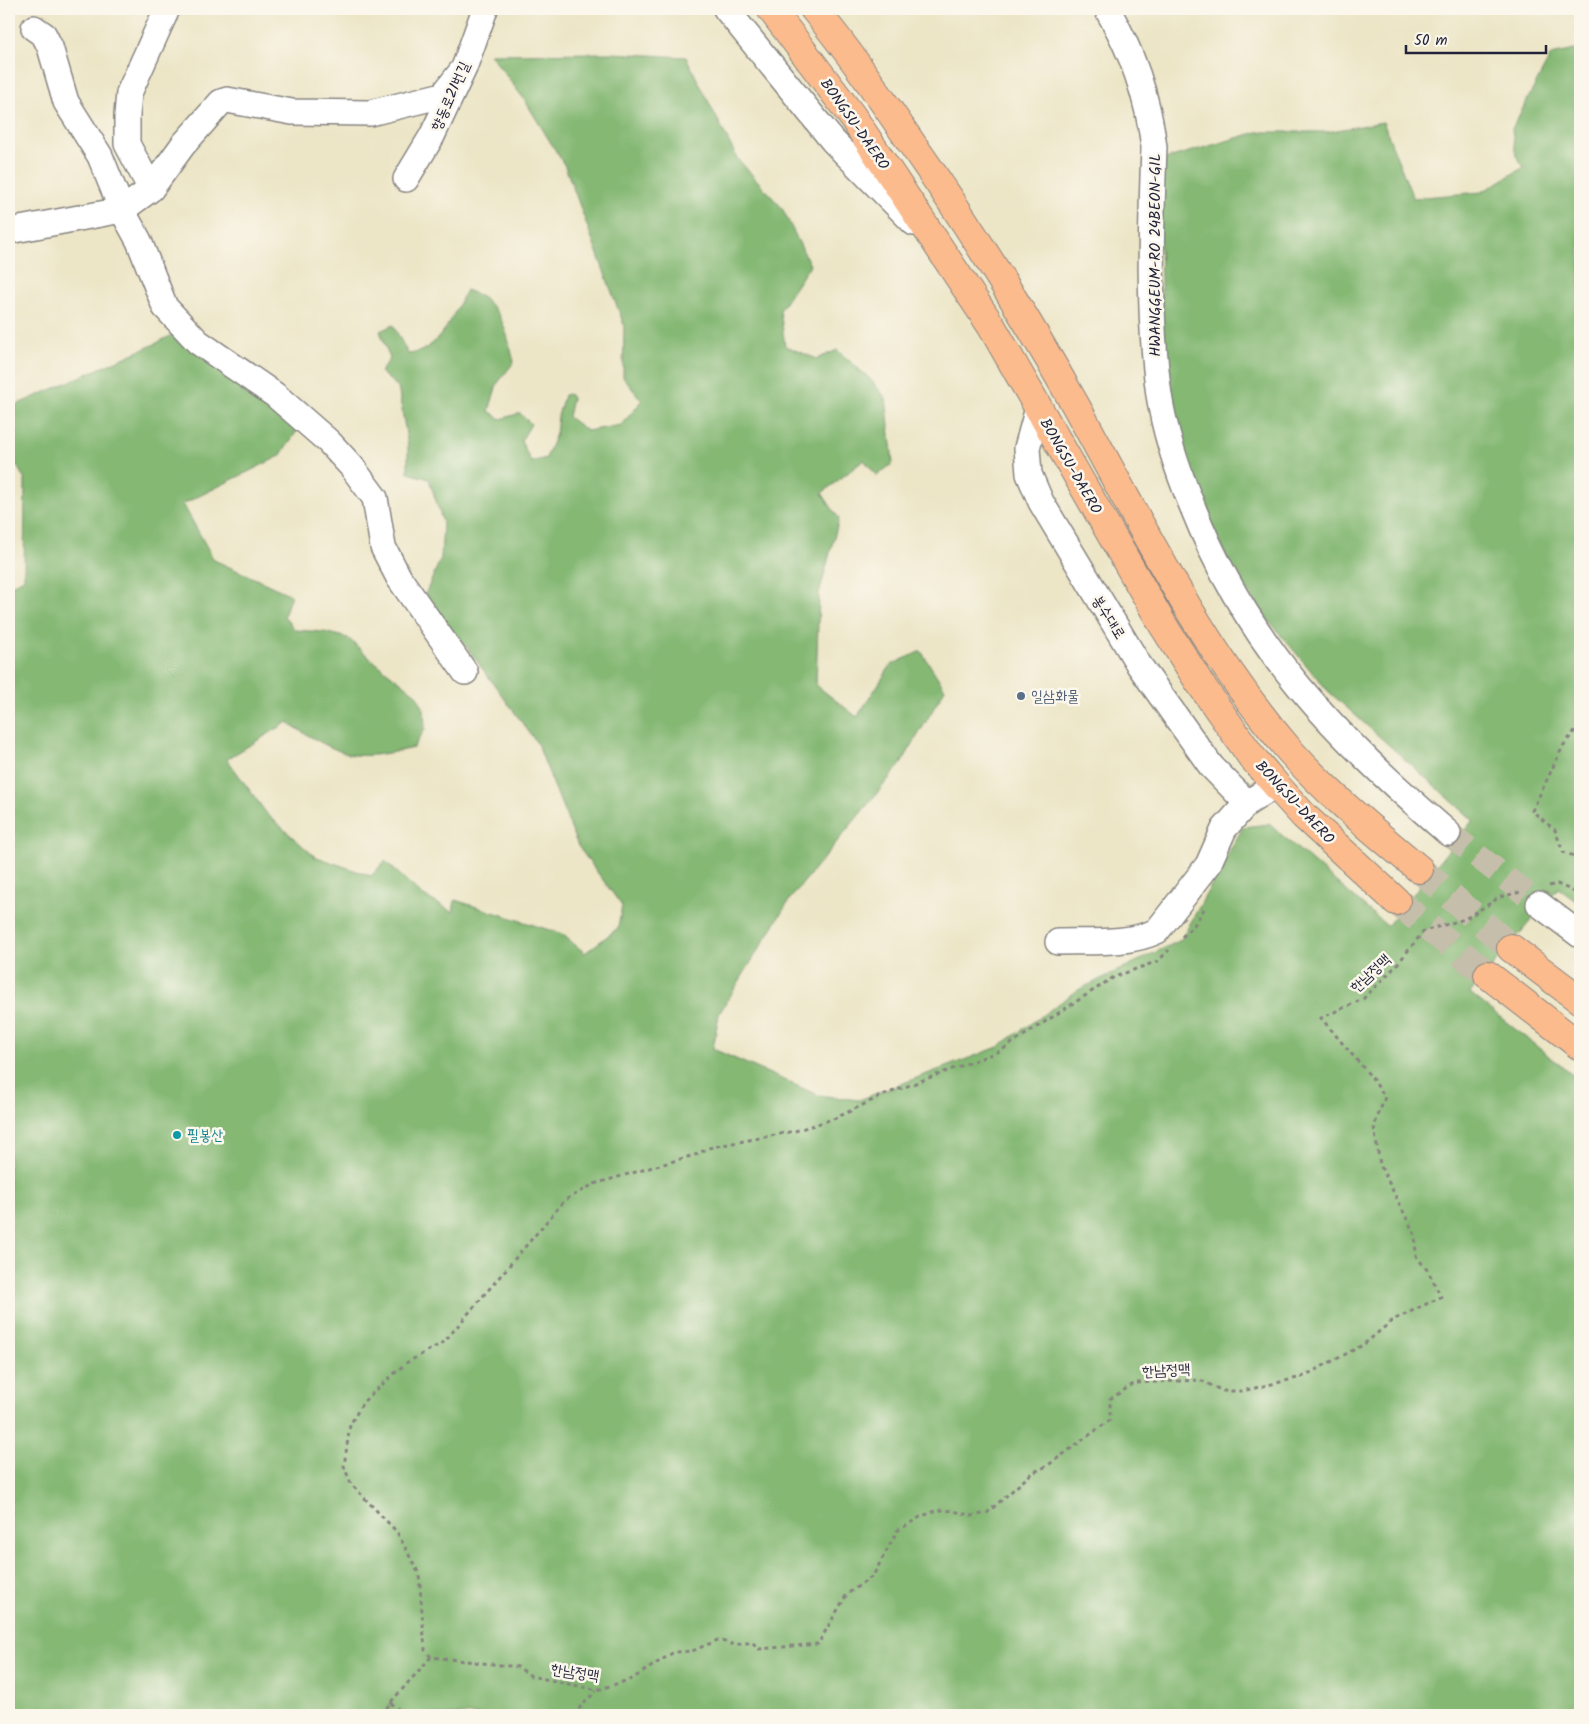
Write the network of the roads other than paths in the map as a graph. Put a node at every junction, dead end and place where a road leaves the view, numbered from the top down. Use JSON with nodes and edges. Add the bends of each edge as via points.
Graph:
{"nodes":[{"id":1,"x":167,"y":9,"type":"edge"},
{"id":2,"x":485,"y":9,"type":"edge"},
{"id":3,"x":726,"y":9,"type":"edge"},
{"id":4,"x":771,"y":9,"type":"edge"},
{"id":5,"x":814,"y":9,"type":"edge"},
{"id":6,"x":1107,"y":9,"type":"edge"},
{"id":7,"x":34,"y":28,"type":"dead end"},
{"id":8,"x":464,"y":68,"type":"junction"},
{"id":9,"x":406,"y":179,"type":"dead end"},
{"id":10,"x":150,"y":189,"type":"junction"},
{"id":11,"x":122,"y":210,"type":"junction"},
{"id":12,"x":9,"y":231,"type":"edge"},
{"id":13,"x":942,"y":250,"type":"junction"},
{"id":14,"x":1038,"y":408,"type":"junction"},
{"id":15,"x":466,"y":672,"type":"dead end"},
{"id":16,"x":1276,"y":785,"type":"junction"},
{"id":17,"x":1247,"y":803,"type":"junction"},
{"id":18,"x":1448,"y":833,"type":"tunnel mouth"},
{"id":19,"x":1419,"y":869,"type":"tunnel mouth"},
{"id":20,"x":1538,"y":893,"type":"tunnel mouth"},
{"id":21,"x":1396,"y":901,"type":"tunnel mouth"},
{"id":22,"x":1580,"y":935,"type":"edge"},
{"id":23,"x":1058,"y":942,"type":"dead end"},
{"id":24,"x":1511,"y":948,"type":"tunnel mouth"},
{"id":25,"x":1488,"y":975,"type":"tunnel mouth"},
{"id":26,"x":1580,"y":1000,"type":"edge"},
{"id":27,"x":1580,"y":1046,"type":"edge"}],
"edges":[{"from":1,"to":10,"type":"street","via":[[129,93],[127,144]]},
{"from":2,"to":8,"type":"street","name":"향동로21번길"},
{"from":3,"to":13,"type":"street","via":[[833,141]]},
{"from":4,"to":13,"type":"main road","name":"BONGSU-DAERO","via":[[852,116]]},
{"from":5,"to":19,"type":"main road","via":[[854,58],[980,245],[1028,322],[1203,631],[1247,696],[1290,750],[1345,807]]},
{"from":6,"to":18,"type":"street","name":"HWANGGEUM-RO 24BEON-GIL","via":[[1141,83],[1152,128],[1154,330],[1160,396],[1179,474],[1202,532],[1234,596],[1306,698],[1361,756]]},
{"from":7,"to":11,"type":"street","via":[[44,35],[50,46],[66,102],[100,156]]},
{"from":8,"to":9,"type":"street","name":"향동로21번길","via":[[432,136]]},
{"from":8,"to":10,"type":"street","via":[[443,95],[370,113],[292,112],[227,100],[221,102]]},
{"from":10,"to":11,"type":"street"},
{"from":11,"to":12,"type":"street"},
{"from":11,"to":15,"type":"street","via":[[139,241],[165,307],[198,342],[276,396],[329,442],[375,498],[383,547],[399,578]]},
{"from":13,"to":14,"type":"main road","name":"BONGSU-DAERO","via":[[992,327]]},
{"from":14,"to":16,"type":"main road","name":"BONGSU-DAERO","via":[[1163,625],[1251,756]]},
{"from":14,"to":17,"type":"street","name":"봉수대로","via":[[1027,448],[1029,474],[1041,502],[1139,665],[1211,766]]},
{"from":16,"to":17,"type":"street"},
{"from":16,"to":21,"type":"main road","name":"BONGSU-DAERO"},
{"from":17,"to":23,"type":"street","via":[[1224,828],[1208,865],[1158,931],[1145,937],[1120,940]]},
{"from":20,"to":22,"type":"street"},
{"from":24,"to":26,"type":"main road"},
{"from":25,"to":27,"type":"main road"}]}
